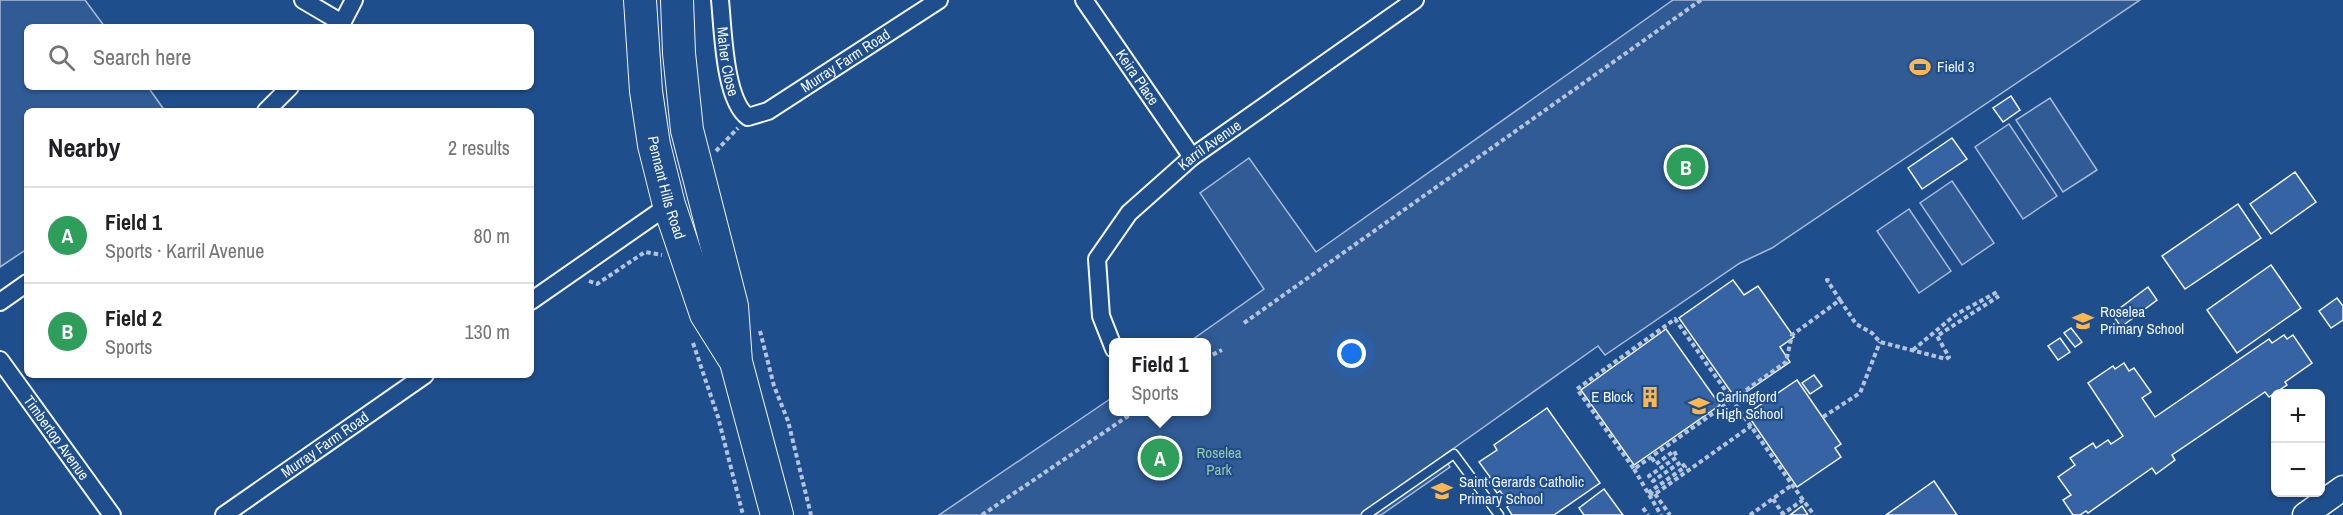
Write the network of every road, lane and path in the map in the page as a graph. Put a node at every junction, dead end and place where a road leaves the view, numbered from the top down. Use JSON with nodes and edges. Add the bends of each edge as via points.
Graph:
{"nodes":[{"id":1,"x":303,"y":0,"type":"edge"},
{"id":2,"x":354,"y":0,"type":"edge"},
{"id":3,"x":640,"y":0,"type":"edge"},
{"id":4,"x":677,"y":0,"type":"edge"},
{"id":5,"x":720,"y":0,"type":"edge"},
{"id":6,"x":939,"y":0,"type":"edge"},
{"id":7,"x":1084,"y":0,"type":"edge"},
{"id":8,"x":1415,"y":0,"type":"edge"},
{"id":9,"x":1701,"y":0,"type":"edge"},
{"id":10,"x":339,"y":24,"type":"edge"},
{"id":11,"x":342,"y":24,"type":"edge"},
{"id":12,"x":287,"y":90,"type":"edge"},
{"id":13,"x":269,"y":108,"type":"edge"},
{"id":14,"x":748,"y":117,"type":"joint"},
{"id":15,"x":687,"y":130,"type":"junction"},
{"id":16,"x":1192,"y":157,"type":"junction"},
{"id":17,"x":669,"y":205,"type":"junction"},
{"id":18,"x":664,"y":256,"type":"dead end"},
{"id":19,"x":569,"y":274,"type":"junction"},
{"id":20,"x":1830,"y":281,"type":"dead end"},
{"id":21,"x":24,"y":286,"type":"edge"},
{"id":22,"x":534,"y":299,"type":"edge"},
{"id":23,"x":1840,"y":300,"type":"junction"},
{"id":24,"x":0,"y":302,"type":"edge"},
{"id":25,"x":1244,"y":323,"type":"dead end"},
{"id":26,"x":690,"y":334,"type":"dead end"},
{"id":27,"x":1109,"y":338,"type":"edge"},
{"id":28,"x":1880,"y":342,"type":"junction"},
{"id":29,"x":1222,"y":350,"type":"dead end"},
{"id":30,"x":1913,"y":350,"type":"junction"},
{"id":31,"x":1211,"y":356,"type":"edge"},
{"id":32,"x":0,"y":360,"type":"edge"},
{"id":33,"x":736,"y":362,"type":"junction"},
{"id":34,"x":420,"y":378,"type":"edge"},
{"id":35,"x":1732,"y":399,"type":"junction"},
{"id":36,"x":1127,"y":416,"type":"edge"},
{"id":37,"x":1823,"y":417,"type":"dead end"},
{"id":38,"x":1751,"y":426,"type":"junction"},
{"id":39,"x":1651,"y":457,"type":"junction"},
{"id":40,"x":1634,"y":469,"type":"junction"},
{"id":41,"x":1792,"y":485,"type":"junction"},
{"id":42,"x":2343,"y":488,"type":"edge"},
{"id":43,"x":1648,"y":493,"type":"junction"},
{"id":44,"x":1655,"y":494,"type":"junction"},
{"id":45,"x":1773,"y":499,"type":"junction"},
{"id":46,"x":1803,"y":500,"type":"junction"},
{"id":47,"x":1643,"y":508,"type":"dead end"},
{"id":48,"x":1782,"y":514,"type":"edge"},
{"id":49,"x":112,"y":515,"type":"edge"},
{"id":50,"x":224,"y":515,"type":"edge"},
{"id":51,"x":743,"y":515,"type":"edge"},
{"id":52,"x":777,"y":515,"type":"edge"},
{"id":53,"x":982,"y":515,"type":"edge"},
{"id":54,"x":1366,"y":515,"type":"edge"},
{"id":55,"x":1499,"y":515,"type":"edge"},
{"id":56,"x":1648,"y":515,"type":"edge"},
{"id":57,"x":1661,"y":515,"type":"edge"},
{"id":58,"x":1670,"y":515,"type":"edge"},
{"id":59,"x":1750,"y":515,"type":"edge"},
{"id":60,"x":1814,"y":515,"type":"edge"},
{"id":61,"x":2305,"y":515,"type":"edge"}],
"edges":[{"from":1,"to":10,"type":"street"},
{"from":2,"to":11,"type":"street"},
{"from":3,"to":17,"type":"highway","name":"Pennant Hills Road","via":[[646,91]]},
{"from":4,"to":15,"type":"highway","name":"Pennant Hills Road"},
{"from":5,"to":14,"type":"street","name":"Maher Close","via":[[730,79],[740,110]]},
{"from":6,"to":14,"type":"street","name":"Murray Farm Road","via":[[768,111]]},
{"from":7,"to":16,"type":"street","name":"Keira Place"},
{"from":8,"to":16,"type":"street","name":"Karril Avenue"},
{"from":9,"to":25,"type":"path"},
{"from":12,"to":13,"type":"street"},
{"from":15,"to":17,"type":"highway","via":[[680,162],[683,187]]},
{"from":15,"to":33,"type":"highway","name":"Pennant Hills Road","via":[[732,306]]},
{"from":16,"to":27,"type":"street","name":"Karril Avenue","via":[[1129,213],[1097,259],[1101,316]]},
{"from":17,"to":19,"type":"street"},
{"from":17,"to":33,"type":"highway","name":"Pennant Hills Road","via":[[706,314]]},
{"from":18,"to":19,"type":"path","via":[[645,252],[597,284]]},
{"from":19,"to":22,"type":"street"},
{"from":20,"to":23,"type":"path","via":[[1827,280]]},
{"from":21,"to":24,"type":"street"},
{"from":23,"to":28,"type":"path","via":[[1856,324]]},
{"from":23,"to":35,"type":"path","via":[[1792,335],[1786,362]]},
{"from":26,"to":51,"type":"path","via":[[718,417]]},
{"from":28,"to":30,"type":"path"},
{"from":28,"to":37,"type":"path","via":[[1860,393]]},
{"from":29,"to":31,"type":"path"},
{"from":30,"to":30,"type":"path","via":[[1946,359],[1949,357],[1937,336],[1999,293],[1956,315]]},
{"from":32,"to":49,"type":"street","name":"Timbertop Avenue"},
{"from":33,"to":52,"type":"highway","name":"Pennant Hills Road"},
{"from":34,"to":50,"type":"street","name":"Murray Farm Road"},
{"from":35,"to":38,"type":"path"},
{"from":35,"to":39,"type":"path"},
{"from":35,"to":40,"type":"path","via":[[1675,319],[1577,388]]},
{"from":36,"to":53,"type":"path"},
{"from":38,"to":41,"type":"path"},
{"from":38,"to":44,"type":"path"},
{"from":39,"to":40,"type":"path"},
{"from":39,"to":43,"type":"path","via":[[1656,464],[1674,451],[1677,457],[1649,477],[1653,482],[1681,462],[1685,467]]},
{"from":40,"to":43,"type":"path"},
{"from":41,"to":45,"type":"path"},
{"from":41,"to":46,"type":"path"},
{"from":42,"to":61,"type":"street"},
{"from":43,"to":44,"type":"path"},
{"from":43,"to":57,"type":"path"},
{"from":44,"to":58,"type":"path"},
{"from":45,"to":48,"type":"path"},
{"from":45,"to":59,"type":"path"},
{"from":46,"to":48,"type":"path"},
{"from":46,"to":60,"type":"path"},
{"from":47,"to":56,"type":"path"},
{"from":54,"to":55,"type":"lane","via":[[1454,454]]}]}
